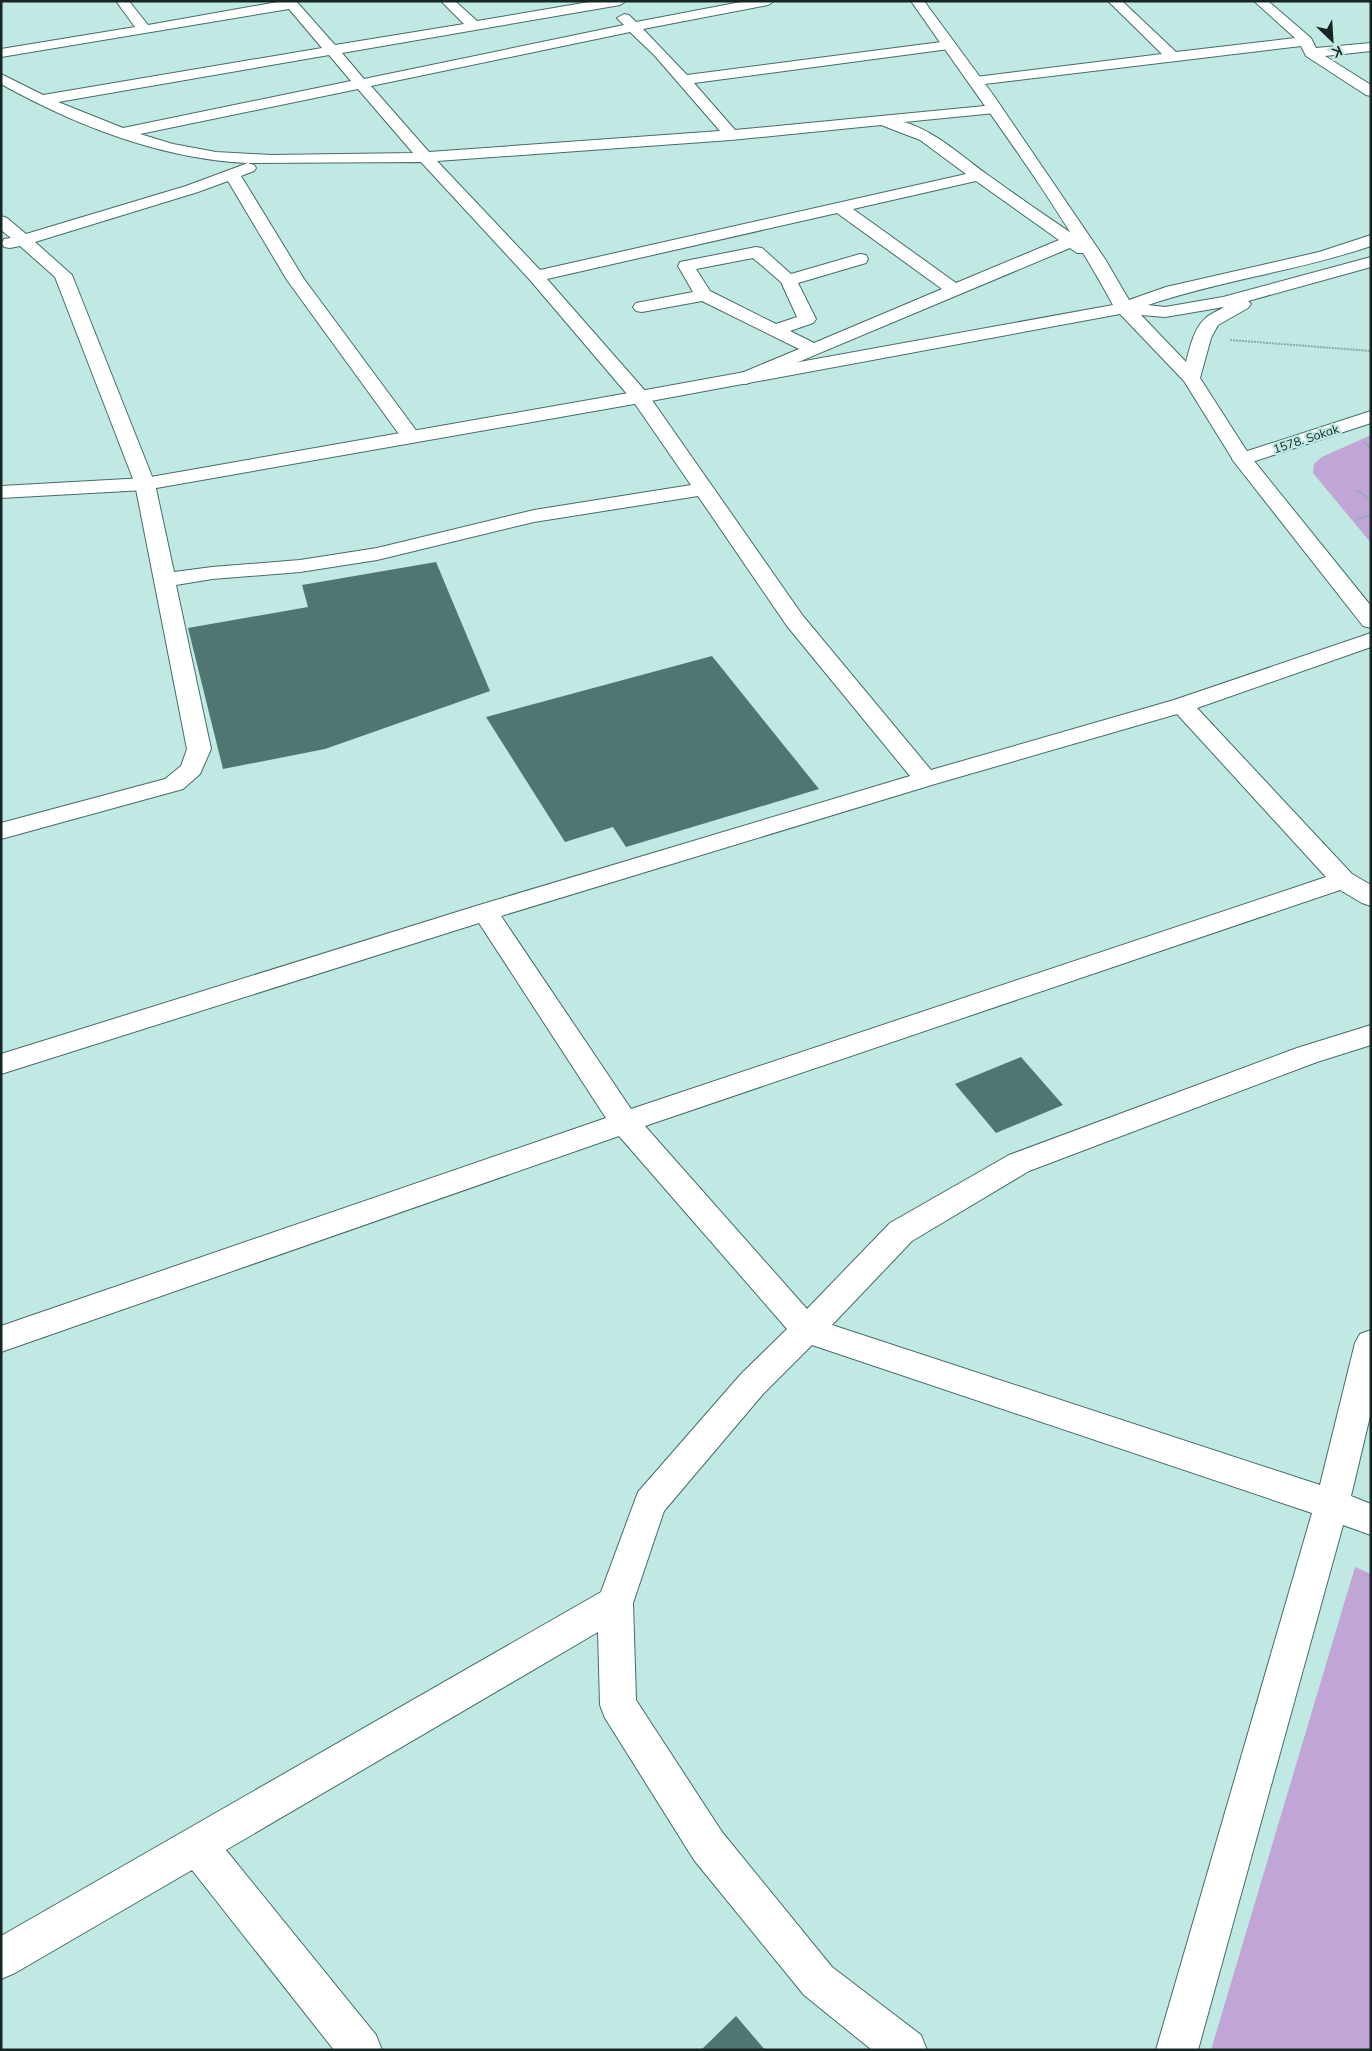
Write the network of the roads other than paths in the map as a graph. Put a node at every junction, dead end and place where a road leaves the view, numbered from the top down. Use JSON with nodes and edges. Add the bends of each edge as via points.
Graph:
{"nodes":[{"id":1,"x":122,"y":1,"type":"edge"},
{"id":2,"x":447,"y":1,"type":"edge"},
{"id":3,"x":768,"y":1,"type":"edge"},
{"id":4,"x":917,"y":1,"type":"edge"},
{"id":5,"x":1114,"y":1,"type":"edge"},
{"id":6,"x":1260,"y":1,"type":"edge"},
{"id":7,"x":610,"y":2,"type":"edge"},
{"id":8,"x":290,"y":3,"type":"edge"},
{"id":9,"x":474,"y":26,"type":"junction"},
{"id":10,"x":634,"y":27,"type":"junction"},
{"id":11,"x":143,"y":28,"type":"junction"},
{"id":12,"x":949,"y":44,"type":"junction"},
{"id":13,"x":1308,"y":47,"type":"junction"},
{"id":14,"x":1371,"y":47,"type":"edge"},
{"id":15,"x":332,"y":51,"type":"junction"},
{"id":16,"x":1,"y":53,"type":"edge"},
{"id":17,"x":1173,"y":57,"type":"junction"},
{"id":18,"x":1,"y":78,"type":"edge"},
{"id":19,"x":684,"y":80,"type":"junction"},
{"id":20,"x":976,"y":81,"type":"junction"},
{"id":21,"x":360,"y":83,"type":"junction"},
{"id":22,"x":1371,"y":92,"type":"edge"},
{"id":23,"x":41,"y":100,"type":"junction"},
{"id":24,"x":995,"y":109,"type":"junction"},
{"id":25,"x":868,"y":120,"type":"junction"},
{"id":26,"x":121,"y":133,"type":"junction"},
{"id":27,"x":731,"y":135,"type":"junction"},
{"id":28,"x":425,"y":157,"type":"junction"},
{"id":29,"x":271,"y":160,"type":"junction"},
{"id":30,"x":232,"y":174,"type":"junction"},
{"id":31,"x":978,"y":176,"type":"junction"},
{"id":32,"x":841,"y":208,"type":"junction"},
{"id":33,"x":1,"y":221,"type":"edge"},
{"id":34,"x":25,"y":240,"type":"junction"},
{"id":35,"x":1371,"y":240,"type":"edge"},
{"id":36,"x":1071,"y":241,"type":"junction"},
{"id":37,"x":1,"y":244,"type":"edge"},
{"id":38,"x":860,"y":259,"type":"dead end"},
{"id":39,"x":1097,"y":259,"type":"junction"},
{"id":40,"x":1371,"y":262,"type":"edge"},
{"id":41,"x":536,"y":276,"type":"junction"},
{"id":42,"x":788,"y":280,"type":"junction"},
{"id":43,"x":954,"y":290,"type":"junction"},
{"id":44,"x":1262,"y":292,"type":"junction"},
{"id":45,"x":704,"y":295,"type":"junction"},
{"id":46,"x":642,"y":307,"type":"dead end"},
{"id":47,"x":1124,"y":308,"type":"junction"},
{"id":48,"x":775,"y":330,"type":"junction"},
{"id":49,"x":812,"y":349,"type":"junction"},
{"id":50,"x":746,"y":378,"type":"junction"},
{"id":51,"x":1190,"y":378,"type":"junction"},
{"id":52,"x":640,"y":397,"type":"junction"},
{"id":53,"x":1371,"y":417,"type":"edge"},
{"id":54,"x":411,"y":437,"type":"junction"},
{"id":55,"x":1242,"y":459,"type":"junction"},
{"id":56,"x":145,"y":484,"type":"junction"},
{"id":57,"x":704,"y":489,"type":"junction"},
{"id":58,"x":1,"y":492,"type":"edge"},
{"id":59,"x":165,"y":580,"type":"junction"},
{"id":60,"x":1371,"y":622,"type":"edge"},
{"id":61,"x":1371,"y":640,"type":"edge"},
{"id":62,"x":1182,"y":705,"type":"junction"},
{"id":63,"x":926,"y":779,"type":"junction"},
{"id":64,"x":1,"y":831,"type":"edge"},
{"id":65,"x":1343,"y":880,"type":"junction"},
{"id":66,"x":1371,"y":897,"type":"edge"},
{"id":67,"x":486,"y":912,"type":"junction"},
{"id":68,"x":1371,"y":1035,"type":"edge"},
{"id":69,"x":1,"y":1064,"type":"edge"},
{"id":70,"x":624,"y":1122,"type":"junction"},
{"id":71,"x":807,"y":1330,"type":"junction"},
{"id":72,"x":1,"y":1339,"type":"edge"},
{"id":73,"x":1371,"y":1343,"type":"edge"},
{"id":74,"x":1332,"y":1504,"type":"junction"},
{"id":75,"x":1371,"y":1520,"type":"edge"},
{"id":76,"x":615,"y":1603,"type":"junction"},
{"id":77,"x":197,"y":1845,"type":"junction"},
{"id":78,"x":1,"y":1959,"type":"edge"},
{"id":79,"x":361,"y":2050,"type":"edge"},
{"id":80,"x":906,"y":2050,"type":"edge"},
{"id":81,"x":1177,"y":2050,"type":"edge"}],
"edges":[{"from":1,"to":11,"type":"street"},
{"from":2,"to":9,"type":"street"},
{"from":3,"to":10,"type":"street"},
{"from":4,"to":12,"type":"street"},
{"from":5,"to":17,"type":"street"},
{"from":6,"to":13,"type":"street"},
{"from":7,"to":9,"type":"street"},
{"from":7,"to":10,"type":"street"},
{"from":8,"to":11,"type":"street"},
{"from":8,"to":15,"type":"street"},
{"from":9,"to":15,"type":"street"},
{"from":10,"to":19,"type":"street"},
{"from":10,"to":21,"type":"street"},
{"from":11,"to":16,"type":"street"},
{"from":12,"to":19,"type":"street"},
{"from":12,"to":20,"type":"street"},
{"from":13,"to":14,"type":"street"},
{"from":13,"to":17,"type":"street"},
{"from":13,"to":22,"type":"street"},
{"from":15,"to":21,"type":"street"},
{"from":15,"to":23,"type":"street"},
{"from":17,"to":20,"type":"street"},
{"from":18,"to":23,"type":"street"},
{"from":19,"to":27,"type":"street"},
{"from":20,"to":24,"type":"street"},
{"from":21,"to":26,"type":"street"},
{"from":21,"to":28,"type":"street"},
{"from":23,"to":26,"type":"street"},
{"from":24,"to":25,"type":"street"},
{"from":24,"to":39,"type":"street"},
{"from":25,"to":27,"type":"street"},
{"from":25,"to":31,"type":"street","via":[[899,125],[936,142]]},
{"from":26,"to":29,"type":"street","via":[[170,148],[216,157]]},
{"from":27,"to":28,"type":"street"},
{"from":28,"to":29,"type":"street"},
{"from":28,"to":41,"type":"street"},
{"from":29,"to":30,"type":"street"},
{"from":30,"to":34,"type":"street","via":[[192,190]]},
{"from":30,"to":54,"type":"street","via":[[296,280]]},
{"from":31,"to":32,"type":"street"},
{"from":31,"to":36,"type":"street"},
{"from":32,"to":41,"type":"street"},
{"from":32,"to":43,"type":"street"},
{"from":33,"to":34,"type":"street"},
{"from":34,"to":37,"type":"street"},
{"from":34,"to":56,"type":"street","via":[[62,275]]},
{"from":35,"to":47,"type":"street","via":[[1324,256],[1172,291]]},
{"from":36,"to":39,"type":"street"},
{"from":36,"to":43,"type":"street"},
{"from":38,"to":42,"type":"street"},
{"from":39,"to":47,"type":"street"},
{"from":40,"to":44,"type":"street"},
{"from":41,"to":52,"type":"street"},
{"from":42,"to":45,"type":"street","via":[[756,252],[686,266]]},
{"from":42,"to":48,"type":"street","via":[[807,319]]},
{"from":43,"to":49,"type":"street"},
{"from":44,"to":47,"type":"street","via":[[1165,312]]},
{"from":44,"to":51,"type":"street","via":[[1211,322],[1202,338]]},
{"from":45,"to":46,"type":"street"},
{"from":45,"to":48,"type":"street"},
{"from":47,"to":50,"type":"street"},
{"from":47,"to":51,"type":"street"},
{"from":48,"to":49,"type":"street"},
{"from":49,"to":50,"type":"street"},
{"from":50,"to":52,"type":"street"},
{"from":51,"to":55,"type":"street"},
{"from":52,"to":54,"type":"street"},
{"from":52,"to":57,"type":"street"},
{"from":53,"to":55,"type":"street","name":"1578. Sokak"},
{"from":54,"to":56,"type":"street"},
{"from":55,"to":60,"type":"street"},
{"from":56,"to":58,"type":"street"},
{"from":56,"to":59,"type":"street"},
{"from":57,"to":59,"type":"street","via":[[534,516],[377,554],[300,566]]},
{"from":57,"to":63,"type":"street","via":[[794,622]]},
{"from":59,"to":64,"type":"street","via":[[199,750],[192,769],[174,784]]},
{"from":61,"to":62,"type":"street"},
{"from":62,"to":63,"type":"street"},
{"from":62,"to":65,"type":"street"},
{"from":63,"to":67,"type":"street"},
{"from":65,"to":66,"type":"street"},
{"from":65,"to":70,"type":"street"},
{"from":67,"to":69,"type":"street"},
{"from":67,"to":70,"type":"street"},
{"from":68,"to":71,"type":"street","via":[[1307,1055],[1019,1163],[901,1232]]},
{"from":70,"to":71,"type":"street"},
{"from":70,"to":72,"type":"street"},
{"from":71,"to":74,"type":"street"},
{"from":71,"to":76,"type":"street","via":[[752,1384],[650,1503]]},
{"from":73,"to":74,"type":"street"},
{"from":74,"to":75,"type":"street"},
{"from":74,"to":81,"type":"street"},
{"from":76,"to":77,"type":"street"},
{"from":76,"to":80,"type":"street","via":[[618,1705],[708,1846],[818,1981]]},
{"from":77,"to":78,"type":"street"},
{"from":77,"to":79,"type":"street"}]}
